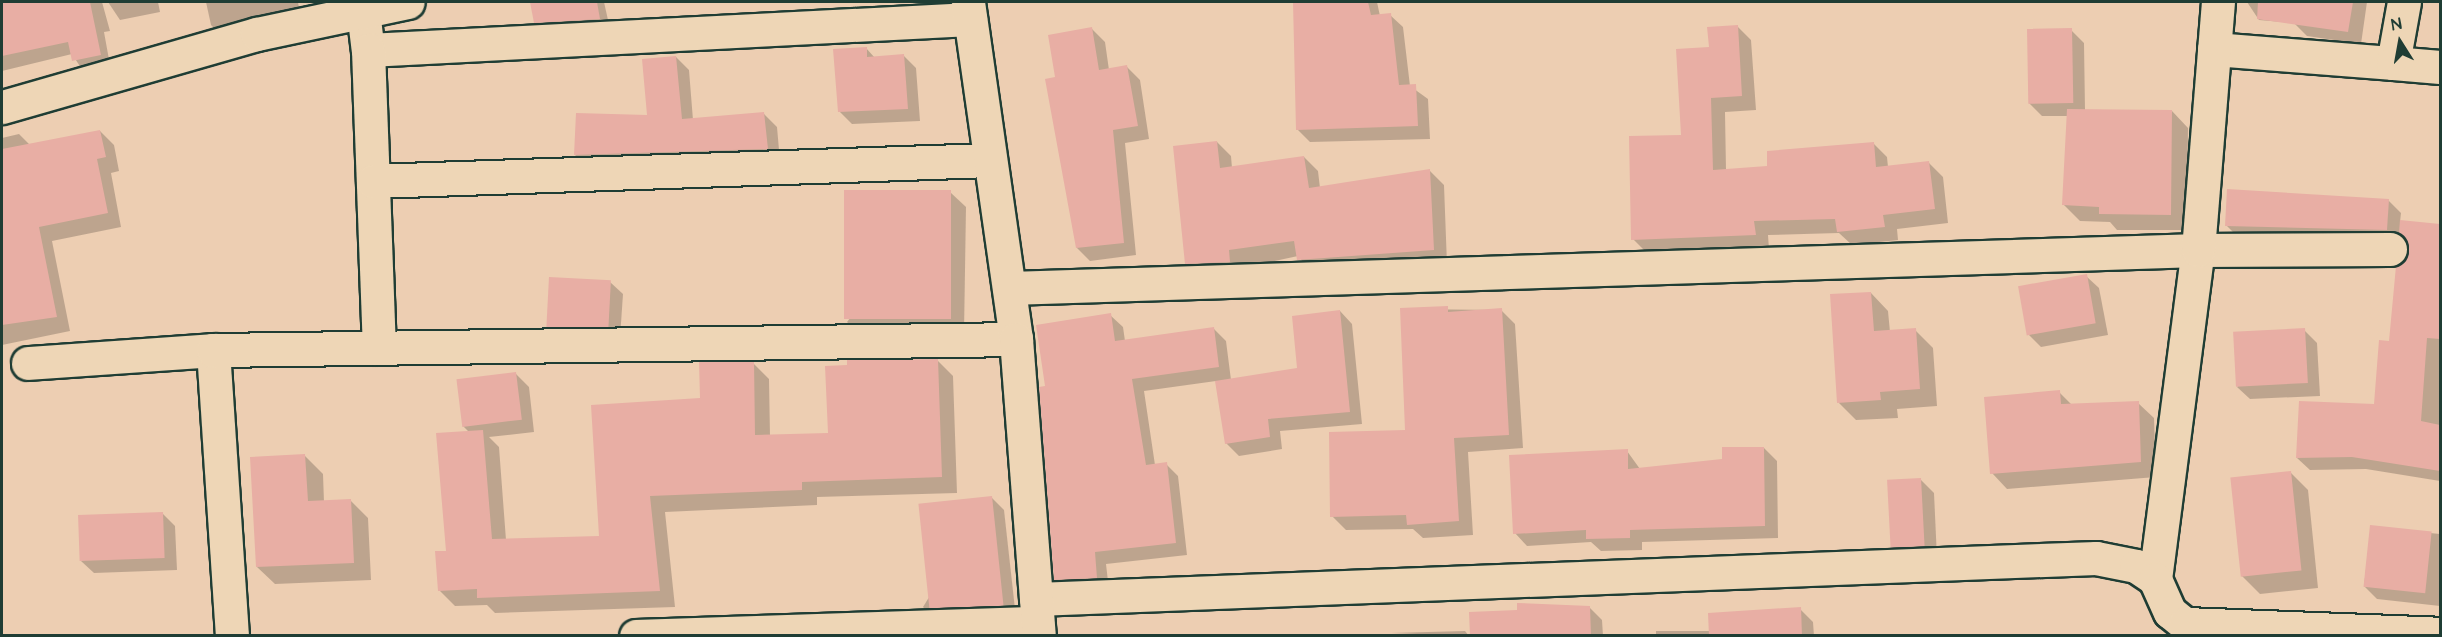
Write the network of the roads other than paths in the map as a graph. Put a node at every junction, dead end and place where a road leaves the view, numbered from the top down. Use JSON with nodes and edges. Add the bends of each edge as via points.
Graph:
{"nodes":[{"id":1,"x":408,"y":2,"type":"edge"},
{"id":2,"x":2218,"y":2,"type":"edge"},
{"id":3,"x":2404,"y":2,"type":"edge"},
{"id":4,"x":969,"y":10,"type":"edge"},
{"id":5,"x":363,"y":11,"type":"junction"},
{"id":6,"x":298,"y":13,"type":"edge"},
{"id":7,"x":2214,"y":49,"type":"junction"},
{"id":8,"x":368,"y":50,"type":"junction"},
{"id":9,"x":2393,"y":63,"type":"junction"},
{"id":10,"x":2440,"y":67,"type":"edge"},
{"id":11,"x":2,"y":107,"type":"edge"},
{"id":12,"x":990,"y":160,"type":"junction"},
{"id":13,"x":373,"y":181,"type":"junction"},
{"id":14,"x":2390,"y":249,"type":"dead end"},
{"id":15,"x":2198,"y":250,"type":"junction"},
{"id":16,"x":1009,"y":288,"type":"junction"},
{"id":17,"x":1016,"y":339,"type":"junction"},
{"id":18,"x":379,"y":348,"type":"junction"},
{"id":19,"x":213,"y":350,"type":"junction"},
{"id":20,"x":28,"y":363,"type":"dead end"},
{"id":21,"x":2155,"y":579,"type":"junction"},
{"id":22,"x":1038,"y":619,"type":"edge"},
{"id":23,"x":2169,"y":624,"type":"edge"},
{"id":24,"x":2440,"y":633,"type":"edge"},
{"id":25,"x":232,"y":636,"type":"edge"},
{"id":26,"x":636,"y":636,"type":"edge"}],
"edges":[{"from":1,"to":5,"type":"street"},
{"from":2,"to":7,"type":"street"},
{"from":3,"to":9,"type":"street"},
{"from":4,"to":8,"type":"street"},
{"from":4,"to":12,"type":"street"},
{"from":5,"to":6,"type":"street"},
{"from":5,"to":8,"type":"street"},
{"from":6,"to":11,"type":"street"},
{"from":7,"to":9,"type":"street"},
{"from":7,"to":15,"type":"street"},
{"from":8,"to":13,"type":"street"},
{"from":9,"to":10,"type":"street"},
{"from":12,"to":13,"type":"street"},
{"from":12,"to":16,"type":"street"},
{"from":13,"to":18,"type":"street"},
{"from":14,"to":15,"type":"street"},
{"from":15,"to":16,"type":"street"},
{"from":15,"to":21,"type":"street"},
{"from":16,"to":17,"type":"street"},
{"from":17,"to":18,"type":"street"},
{"from":17,"to":22,"type":"street"},
{"from":18,"to":19,"type":"street"},
{"from":19,"to":20,"type":"street"},
{"from":19,"to":25,"type":"street"},
{"from":21,"to":22,"type":"street","via":[[2136,566],[2096,558],[2038,558]]},
{"from":21,"to":23,"type":"street"},
{"from":22,"to":26,"type":"street"},
{"from":23,"to":24,"type":"street"}]}
